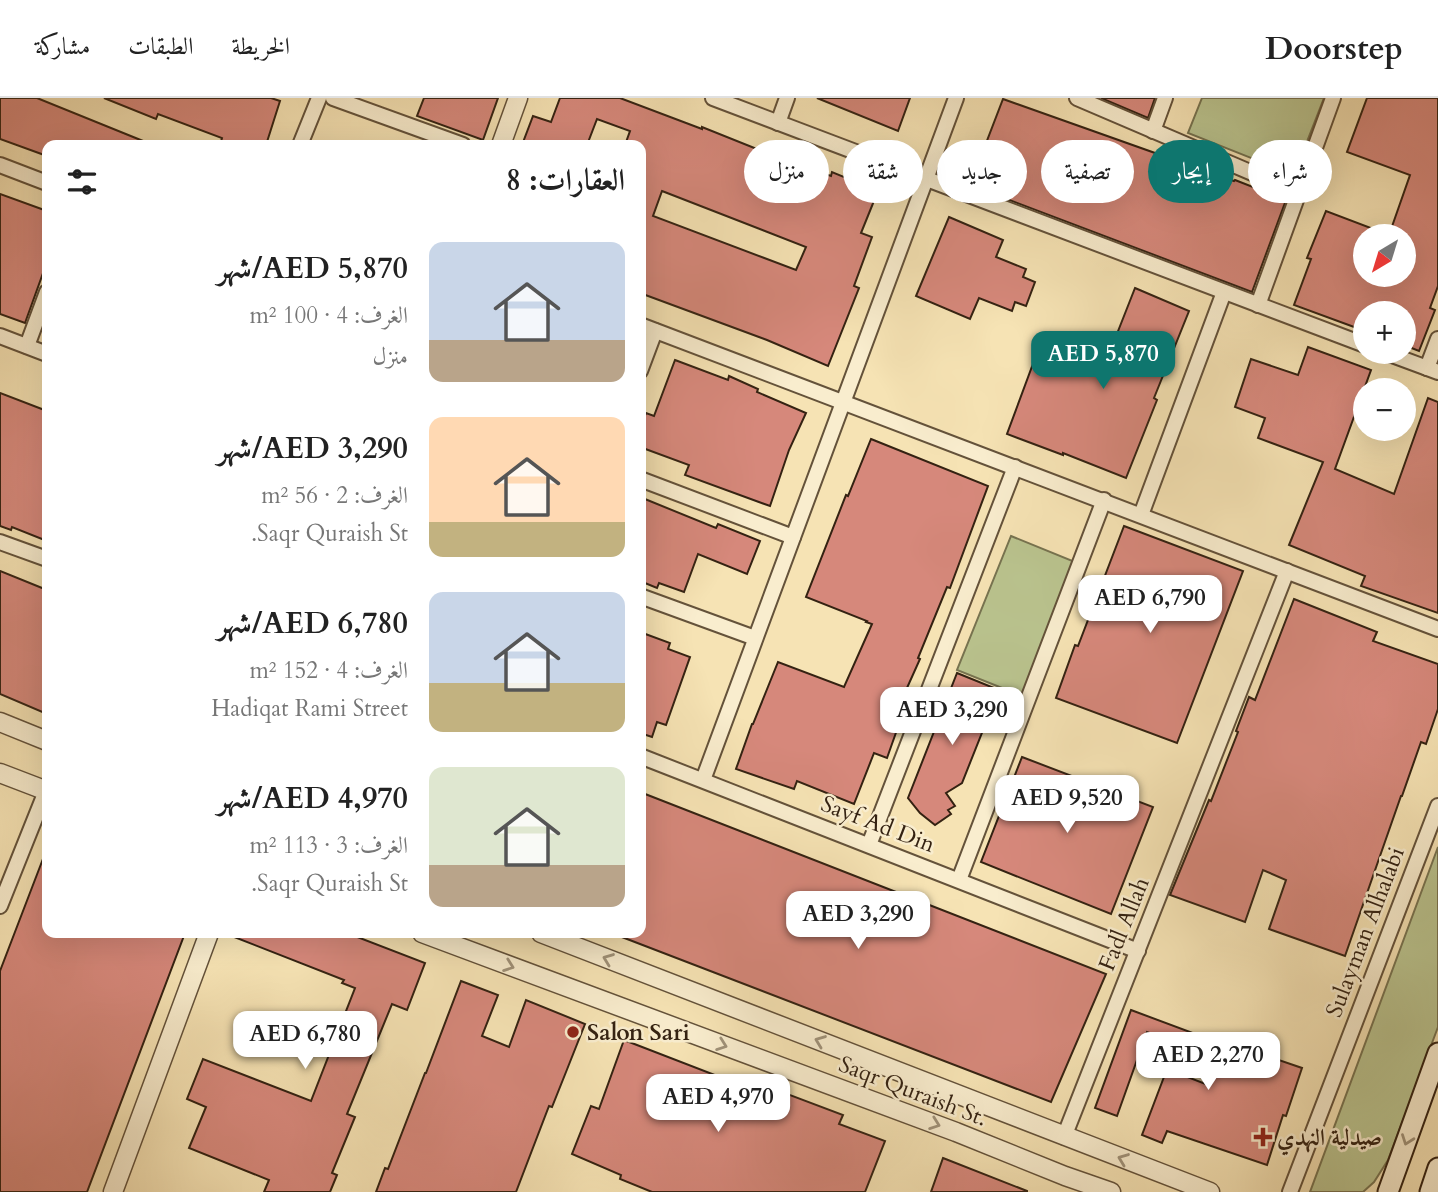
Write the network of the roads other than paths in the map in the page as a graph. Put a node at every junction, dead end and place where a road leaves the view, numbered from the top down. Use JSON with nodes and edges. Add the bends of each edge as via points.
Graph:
{"nodes":[{"id":1,"x":319,"y":98,"type":"edge"},
{"id":2,"x":333,"y":98,"type":"edge"},
{"id":3,"x":518,"y":98,"type":"edge"},
{"id":4,"x":713,"y":98,"type":"edge"},
{"id":5,"x":787,"y":98,"type":"edge"},
{"id":6,"x":956,"y":98,"type":"edge"},
{"id":7,"x":1077,"y":98,"type":"edge"},
{"id":8,"x":1165,"y":98,"type":"edge"},
{"id":9,"x":1333,"y":98,"type":"edge"},
{"id":10,"x":778,"y":123,"type":"junction"},
{"id":11,"x":1153,"y":131,"type":"junction"},
{"id":12,"x":302,"y":140,"type":"edge"},
{"id":13,"x":449,"y":140,"type":"edge"},
{"id":14,"x":503,"y":140,"type":"edge"},
{"id":15,"x":1318,"y":140,"type":"edge"},
{"id":16,"x":0,"y":165,"type":"edge"},
{"id":17,"x":1248,"y":171,"type":"edge"},
{"id":18,"x":926,"y":179,"type":"junction"},
{"id":19,"x":42,"y":181,"type":"edge"},
{"id":20,"x":1295,"y":203,"type":"edge"},
{"id":21,"x":1224,"y":292,"type":"junction"},
{"id":22,"x":1258,"y":305,"type":"junction"},
{"id":23,"x":42,"y":306,"type":"edge"},
{"id":24,"x":646,"y":327,"type":"edge"},
{"id":25,"x":655,"y":331,"type":"junction"},
{"id":26,"x":0,"y":336,"type":"edge"},
{"id":27,"x":1438,"y":339,"type":"edge"},
{"id":28,"x":1353,"y":341,"type":"edge"},
{"id":29,"x":27,"y":346,"type":"junction"},
{"id":30,"x":42,"y":352,"type":"edge"},
{"id":31,"x":646,"y":355,"type":"edge"},
{"id":32,"x":1432,"y":370,"type":"edge"},
{"id":33,"x":843,"y":402,"type":"junction"},
{"id":34,"x":1015,"y":467,"type":"junction"},
{"id":35,"x":646,"y":481,"type":"edge"},
{"id":36,"x":1104,"y":500,"type":"junction"},
{"id":37,"x":1141,"y":516,"type":"junction"},
{"id":38,"x":793,"y":537,"type":"junction"},
{"id":39,"x":0,"y":542,"type":"edge"},
{"id":40,"x":42,"y":557,"type":"edge"},
{"id":41,"x":1287,"y":571,"type":"junction"},
{"id":42,"x":646,"y":598,"type":"edge"},
{"id":43,"x":1438,"y":629,"type":"edge"},
{"id":44,"x":755,"y":638,"type":"junction"},
{"id":45,"x":0,"y":722,"type":"edge"},
{"id":46,"x":42,"y":739,"type":"edge"},
{"id":47,"x":646,"y":758,"type":"edge"},
{"id":48,"x":0,"y":773,"type":"edge"},
{"id":49,"x":703,"y":780,"type":"junction"},
{"id":50,"x":42,"y":789,"type":"edge"},
{"id":51,"x":42,"y":803,"type":"edge"},
{"id":52,"x":1438,"y":806,"type":"edge"},
{"id":53,"x":869,"y":845,"type":"junction"},
{"id":54,"x":959,"y":880,"type":"junction"},
{"id":55,"x":0,"y":906,"type":"edge"},
{"id":56,"x":207,"y":938,"type":"edge"},
{"id":57,"x":435,"y":938,"type":"edge"},
{"id":58,"x":554,"y":938,"type":"edge"},
{"id":59,"x":1138,"y":950,"type":"junction"},
{"id":60,"x":1438,"y":1053,"type":"edge"},
{"id":61,"x":1064,"y":1136,"type":"junction"},
{"id":62,"x":1438,"y":1168,"type":"edge"},
{"id":63,"x":1175,"y":1185,"type":"edge"},
{"id":64,"x":113,"y":1192,"type":"edge"},
{"id":65,"x":1111,"y":1192,"type":"edge"},
{"id":66,"x":1207,"y":1192,"type":"edge"},
{"id":67,"x":1290,"y":1192,"type":"edge"},
{"id":68,"x":1388,"y":1192,"type":"edge"},
{"id":69,"x":1430,"y":1192,"type":"edge"}],
"edges":[{"from":1,"to":12,"type":"street"},
{"from":2,"to":13,"type":"street"},
{"from":3,"to":14,"type":"street"},
{"from":4,"to":10,"type":"street"},
{"from":5,"to":10,"type":"street"},
{"from":6,"to":18,"type":"street"},
{"from":7,"to":11,"type":"street"},
{"from":8,"to":11,"type":"street"},
{"from":9,"to":15,"type":"street"},
{"from":10,"to":18,"type":"street"},
{"from":11,"to":17,"type":"street"},
{"from":16,"to":19,"type":"street"},
{"from":18,"to":21,"type":"street"},
{"from":18,"to":33,"type":"street"},
{"from":20,"to":22,"type":"street"},
{"from":21,"to":22,"type":"street"},
{"from":21,"to":37,"type":"street"},
{"from":22,"to":28,"type":"street"},
{"from":23,"to":29,"type":"street"},
{"from":24,"to":25,"type":"street"},
{"from":25,"to":31,"type":"street"},
{"from":25,"to":33,"type":"street"},
{"from":26,"to":29,"type":"street"},
{"from":27,"to":32,"type":"street"},
{"from":29,"to":30,"type":"street"},
{"from":33,"to":34,"type":"street"},
{"from":33,"to":38,"type":"street"},
{"from":34,"to":36,"type":"street"},
{"from":34,"to":53,"type":"street"},
{"from":35,"to":38,"type":"street"},
{"from":36,"to":37,"type":"street"},
{"from":36,"to":54,"type":"street"},
{"from":37,"to":41,"type":"street"},
{"from":38,"to":44,"type":"street"},
{"from":39,"to":40,"type":"street"},
{"from":41,"to":43,"type":"street"},
{"from":41,"to":59,"type":"street","name":"Fadl Allah"},
{"from":42,"to":44,"type":"street"},
{"from":44,"to":49,"type":"street"},
{"from":45,"to":46,"type":"street"},
{"from":47,"to":49,"type":"street","name":"Sayf Ad Din"},
{"from":48,"to":50,"type":"street"},
{"from":49,"to":53,"type":"street","name":"Sayf Ad Din"},
{"from":51,"to":55,"type":"street"},
{"from":52,"to":67,"type":"street","name":"Sulayman Alhalabi"},
{"from":53,"to":54,"type":"street","name":"Sayf Ad Din"},
{"from":54,"to":59,"type":"street","name":"Sayf Ad Din"},
{"from":56,"to":64,"type":"street"},
{"from":57,"to":65,"type":"street","name":"Saqr Quraish St.","one_way":true},
{"from":61,"to":58,"type":"street","name":"Saqr Quraish St.","one_way":true},
{"from":59,"to":61,"type":"street","name":"Fadl Allah"},
{"from":60,"to":68,"type":"main road","one_way":true},
{"from":63,"to":61,"type":"street","name":"Saqr Quraish St.","one_way":true},
{"from":62,"to":69,"type":"main road"},
{"from":63,"to":66,"type":"street","name":"Saqr Quraish St."}]}
